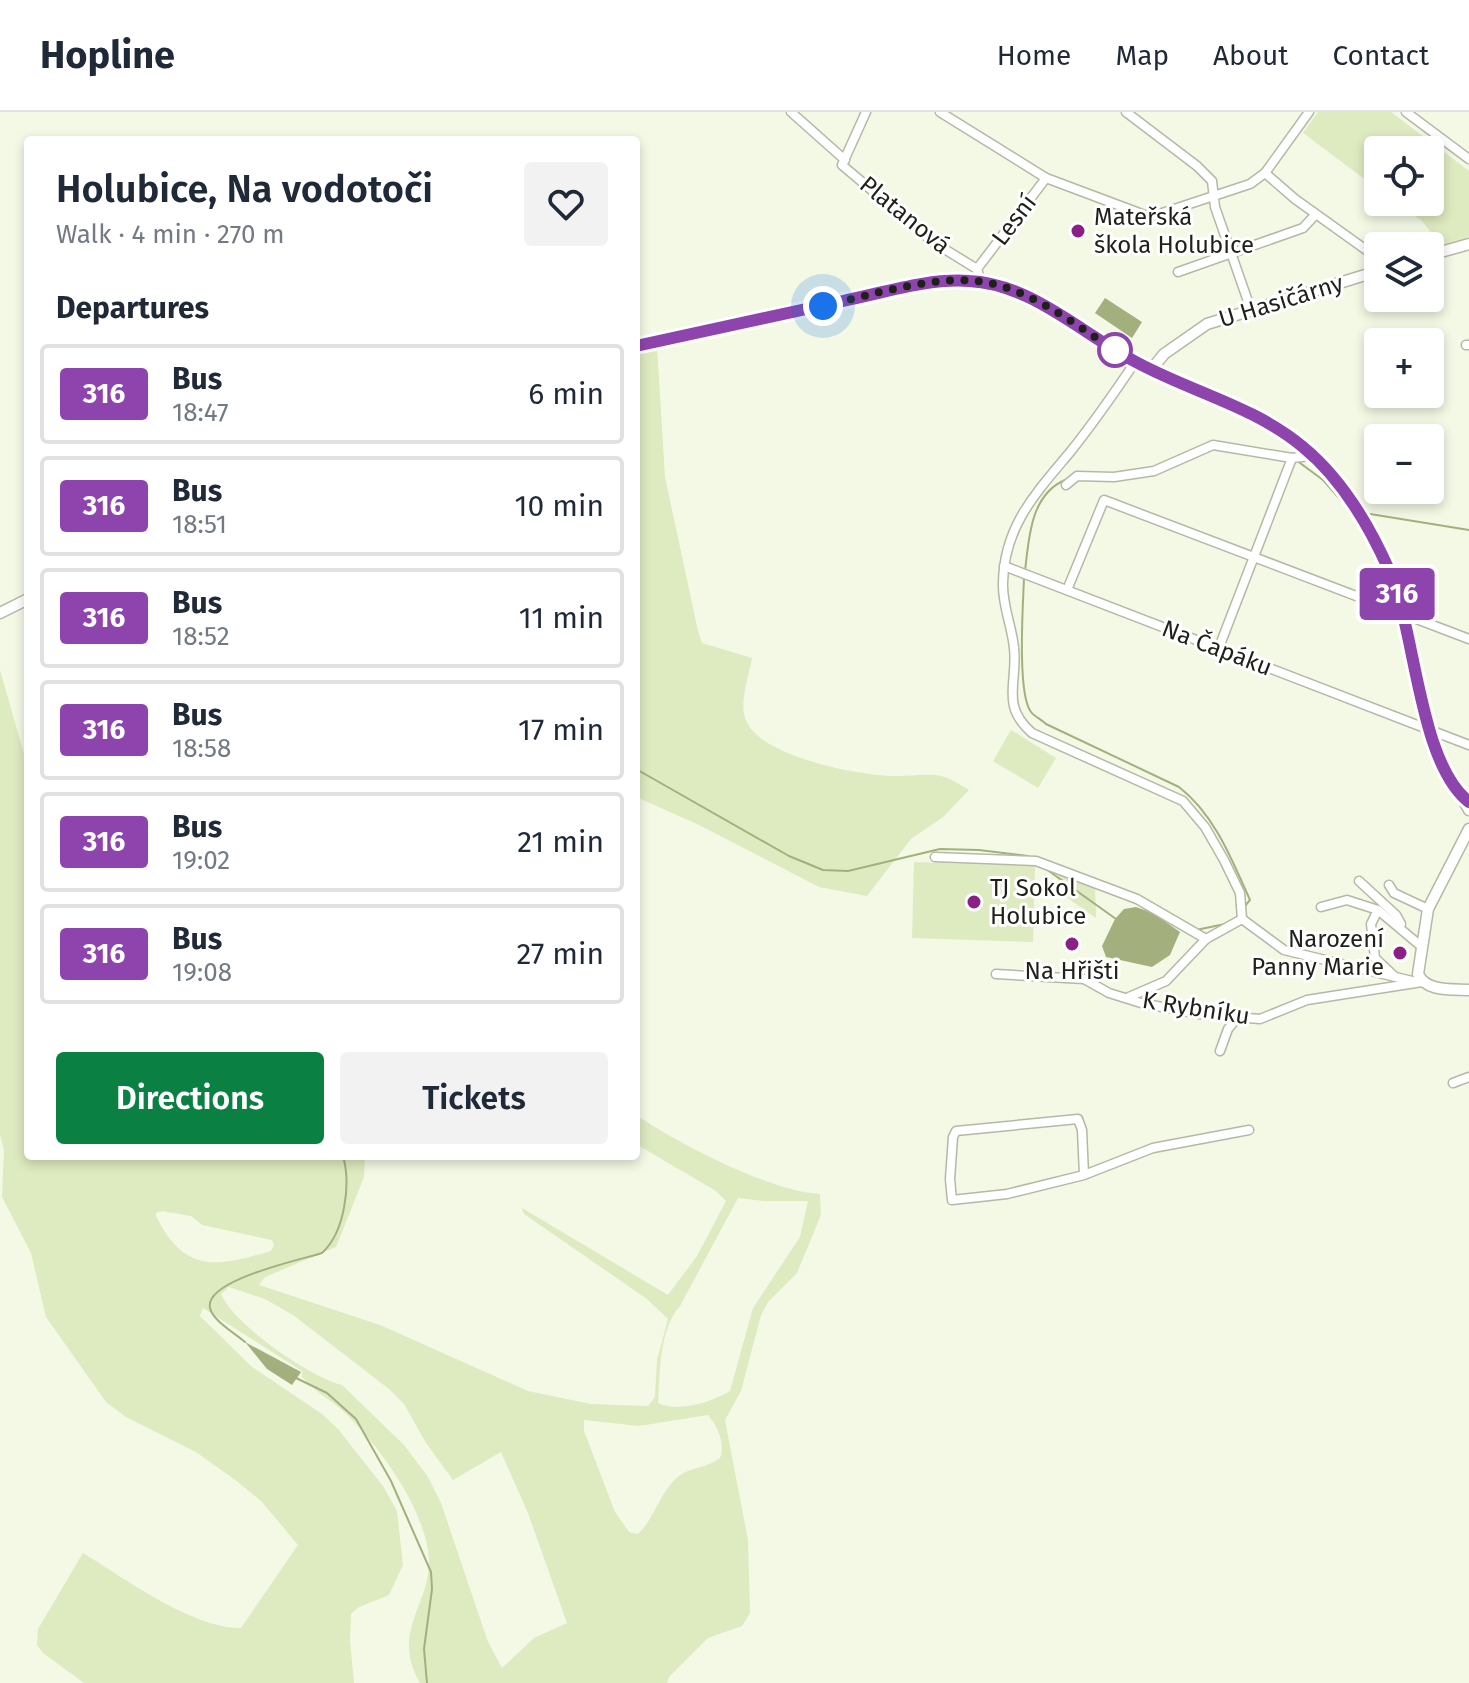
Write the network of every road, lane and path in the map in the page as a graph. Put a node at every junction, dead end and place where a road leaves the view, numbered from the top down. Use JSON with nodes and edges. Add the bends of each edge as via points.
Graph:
{"nodes":[{"id":1,"x":791,"y":112,"type":"edge"},
{"id":2,"x":866,"y":112,"type":"edge"},
{"id":3,"x":940,"y":112,"type":"edge"},
{"id":4,"x":1126,"y":112,"type":"edge"},
{"id":5,"x":1308,"y":112,"type":"edge"},
{"id":6,"x":1406,"y":112,"type":"edge"},
{"id":7,"x":1469,"y":159,"type":"edge"},
{"id":8,"x":845,"y":160,"type":"junction"},
{"id":9,"x":1265,"y":173,"type":"junction"},
{"id":10,"x":1046,"y":178,"type":"junction"},
{"id":11,"x":1214,"y":195,"type":"junction"},
{"id":12,"x":1315,"y":215,"type":"junction"},
{"id":13,"x":1469,"y":244,"type":"edge"},
{"id":14,"x":1364,"y":249,"type":"edge"},
{"id":15,"x":1444,"y":251,"type":"edge"},
{"id":16,"x":1232,"y":252,"type":"junction"},
{"id":17,"x":977,"y":269,"type":"junction"},
{"id":18,"x":1178,"y":272,"type":"dead end"},
{"id":19,"x":1364,"y":275,"type":"edge"},
{"id":20,"x":981,"y":282,"type":"junction"},
{"id":21,"x":1251,"y":310,"type":"junction"},
{"id":22,"x":640,"y":345,"type":"edge"},
{"id":23,"x":1135,"y":362,"type":"junction"},
{"id":24,"x":1151,"y":370,"type":"junction"},
{"id":25,"x":1312,"y":456,"type":"junction"},
{"id":26,"x":1292,"y":458,"type":"junction"},
{"id":27,"x":1066,"y":485,"type":"dead end"},
{"id":28,"x":1252,"y":557,"type":"junction"},
{"id":29,"x":1004,"y":566,"type":"junction"},
{"id":30,"x":1067,"y":590,"type":"junction"},
{"id":31,"x":24,"y":601,"type":"edge"},
{"id":32,"x":0,"y":613,"type":"edge"},
{"id":33,"x":1401,"y":613,"type":"junction"},
{"id":34,"x":1469,"y":639,"type":"edge"},
{"id":35,"x":1218,"y":650,"type":"junction"},
{"id":36,"x":1429,"y":729,"type":"junction"},
{"id":37,"x":1469,"y":745,"type":"edge"},
{"id":38,"x":1468,"y":804,"type":"edge"},
{"id":39,"x":1469,"y":829,"type":"edge"},
{"id":40,"x":935,"y":857,"type":"dead end"},
{"id":41,"x":1359,"y":881,"type":"dead end"},
{"id":42,"x":1389,"y":885,"type":"dead end"},
{"id":43,"x":1321,"y":907,"type":"dead end"},
{"id":44,"x":1428,"y":909,"type":"junction"},
{"id":45,"x":1378,"y":910,"type":"junction"},
{"id":46,"x":1242,"y":919,"type":"junction"},
{"id":47,"x":1403,"y":929,"type":"junction"},
{"id":48,"x":1206,"y":939,"type":"junction"},
{"id":49,"x":1422,"y":947,"type":"junction"},
{"id":50,"x":996,"y":974,"type":"dead end"},
{"id":51,"x":1398,"y":979,"type":"junction"},
{"id":52,"x":1422,"y":982,"type":"junction"},
{"id":53,"x":1469,"y":990,"type":"edge"},
{"id":54,"x":1129,"y":997,"type":"junction"},
{"id":55,"x":1238,"y":1017,"type":"junction"},
{"id":56,"x":1220,"y":1051,"type":"dead end"},
{"id":57,"x":1469,"y":1077,"type":"edge"},
{"id":58,"x":1453,"y":1083,"type":"dead end"},
{"id":59,"x":1249,"y":1130,"type":"dead end"},
{"id":60,"x":1084,"y":1175,"type":"junction"}],
"edges":[{"from":1,"to":8,"type":"street"},
{"from":2,"to":8,"type":"street","name":"Platanová"},
{"from":3,"to":10,"type":"street"},
{"from":4,"to":11,"type":"street","via":[[1197,166],[1212,181]]},
{"from":5,"to":9,"type":"street","name":"Lesní"},
{"from":6,"to":7,"type":"street"},
{"from":8,"to":17,"type":"street","name":"Platanová","via":[[842,165],[933,242]]},
{"from":9,"to":11,"type":"street","name":"Lesní","via":[[1250,184]]},
{"from":9,"to":12,"type":"street"},
{"from":10,"to":11,"type":"street","name":"Lesní","via":[[1146,216]]},
{"from":10,"to":17,"type":"street","name":"Lesní"},
{"from":11,"to":16,"type":"street"},
{"from":12,"to":14,"type":"street"},
{"from":12,"to":16,"type":"street","via":[[1303,228]]},
{"from":13,"to":15,"type":"street"},
{"from":16,"to":18,"type":"street"},
{"from":16,"to":21,"type":"street"},
{"from":17,"to":20,"type":"street","name":"Lesní"},
{"from":19,"to":21,"type":"street","name":"U Hasičárny"},
{"from":20,"to":22,"type":"street","via":[[915,286]]},
{"from":20,"to":23,"type":"street","via":[[1027,297]]},
{"from":21,"to":24,"type":"street","name":"U Hasičárny","via":[[1207,324],[1164,354]]},
{"from":23,"to":24,"type":"street"},
{"from":23,"to":29,"type":"street","via":[[1028,504]]},
{"from":24,"to":25,"type":"street","via":[[1248,411]]},
{"from":25,"to":26,"type":"street"},
{"from":25,"to":33,"type":"street","via":[[1360,515],[1390,572]]},
{"from":26,"to":27,"type":"street","via":[[1213,445],[1154,471],[1077,476]]},
{"from":26,"to":28,"type":"street"},
{"from":28,"to":30,"type":"street","via":[[1104,500]]},
{"from":28,"to":33,"type":"street"},
{"from":28,"to":35,"type":"street"},
{"from":29,"to":30,"type":"street","name":"Na Čapáku"},
{"from":29,"to":46,"type":"street","via":[[1005,605],[1015,649],[1012,701],[1024,725],[1047,741],[1189,807],[1240,893]]},
{"from":30,"to":35,"type":"street","name":"Na Čapáku"},
{"from":31,"to":32,"type":"street"},
{"from":33,"to":34,"type":"street"},
{"from":33,"to":36,"type":"street"},
{"from":35,"to":36,"type":"street","name":"Na Čapáku"},
{"from":36,"to":37,"type":"street","name":"Na Čapáku"},
{"from":36,"to":38,"type":"street"},
{"from":39,"to":44,"type":"street"},
{"from":40,"to":48,"type":"street","via":[[1036,861],[1137,899]]},
{"from":41,"to":47,"type":"street","via":[[1396,915]]},
{"from":42,"to":44,"type":"street","via":[[1394,893]]},
{"from":43,"to":45,"type":"street","via":[[1347,900]]},
{"from":44,"to":49,"type":"street"},
{"from":45,"to":47,"type":"street"},
{"from":45,"to":51,"type":"street","via":[[1371,924],[1375,958]]},
{"from":46,"to":48,"type":"street"},
{"from":46,"to":51,"type":"street","via":[[1284,950]]},
{"from":47,"to":49,"type":"street"},
{"from":48,"to":54,"type":"street","via":[[1166,981]]},
{"from":49,"to":52,"type":"street"},
{"from":50,"to":54,"type":"street","name":"K Rybníku","via":[[1084,979]]},
{"from":51,"to":52,"type":"street"},
{"from":52,"to":53,"type":"street"},
{"from":52,"to":55,"type":"street","name":"K Rybníku","via":[[1307,1000],[1260,1019]]},
{"from":54,"to":55,"type":"street","name":"K Rybníku","via":[[1199,1014]]},
{"from":55,"to":56,"type":"street"},
{"from":57,"to":58,"type":"street"},
{"from":59,"to":60,"type":"street","via":[[1153,1148]]},
{"from":60,"to":60,"type":"street","via":[[1078,1119],[956,1131],[953,1137],[952,1200],[1007,1194]]}]}
